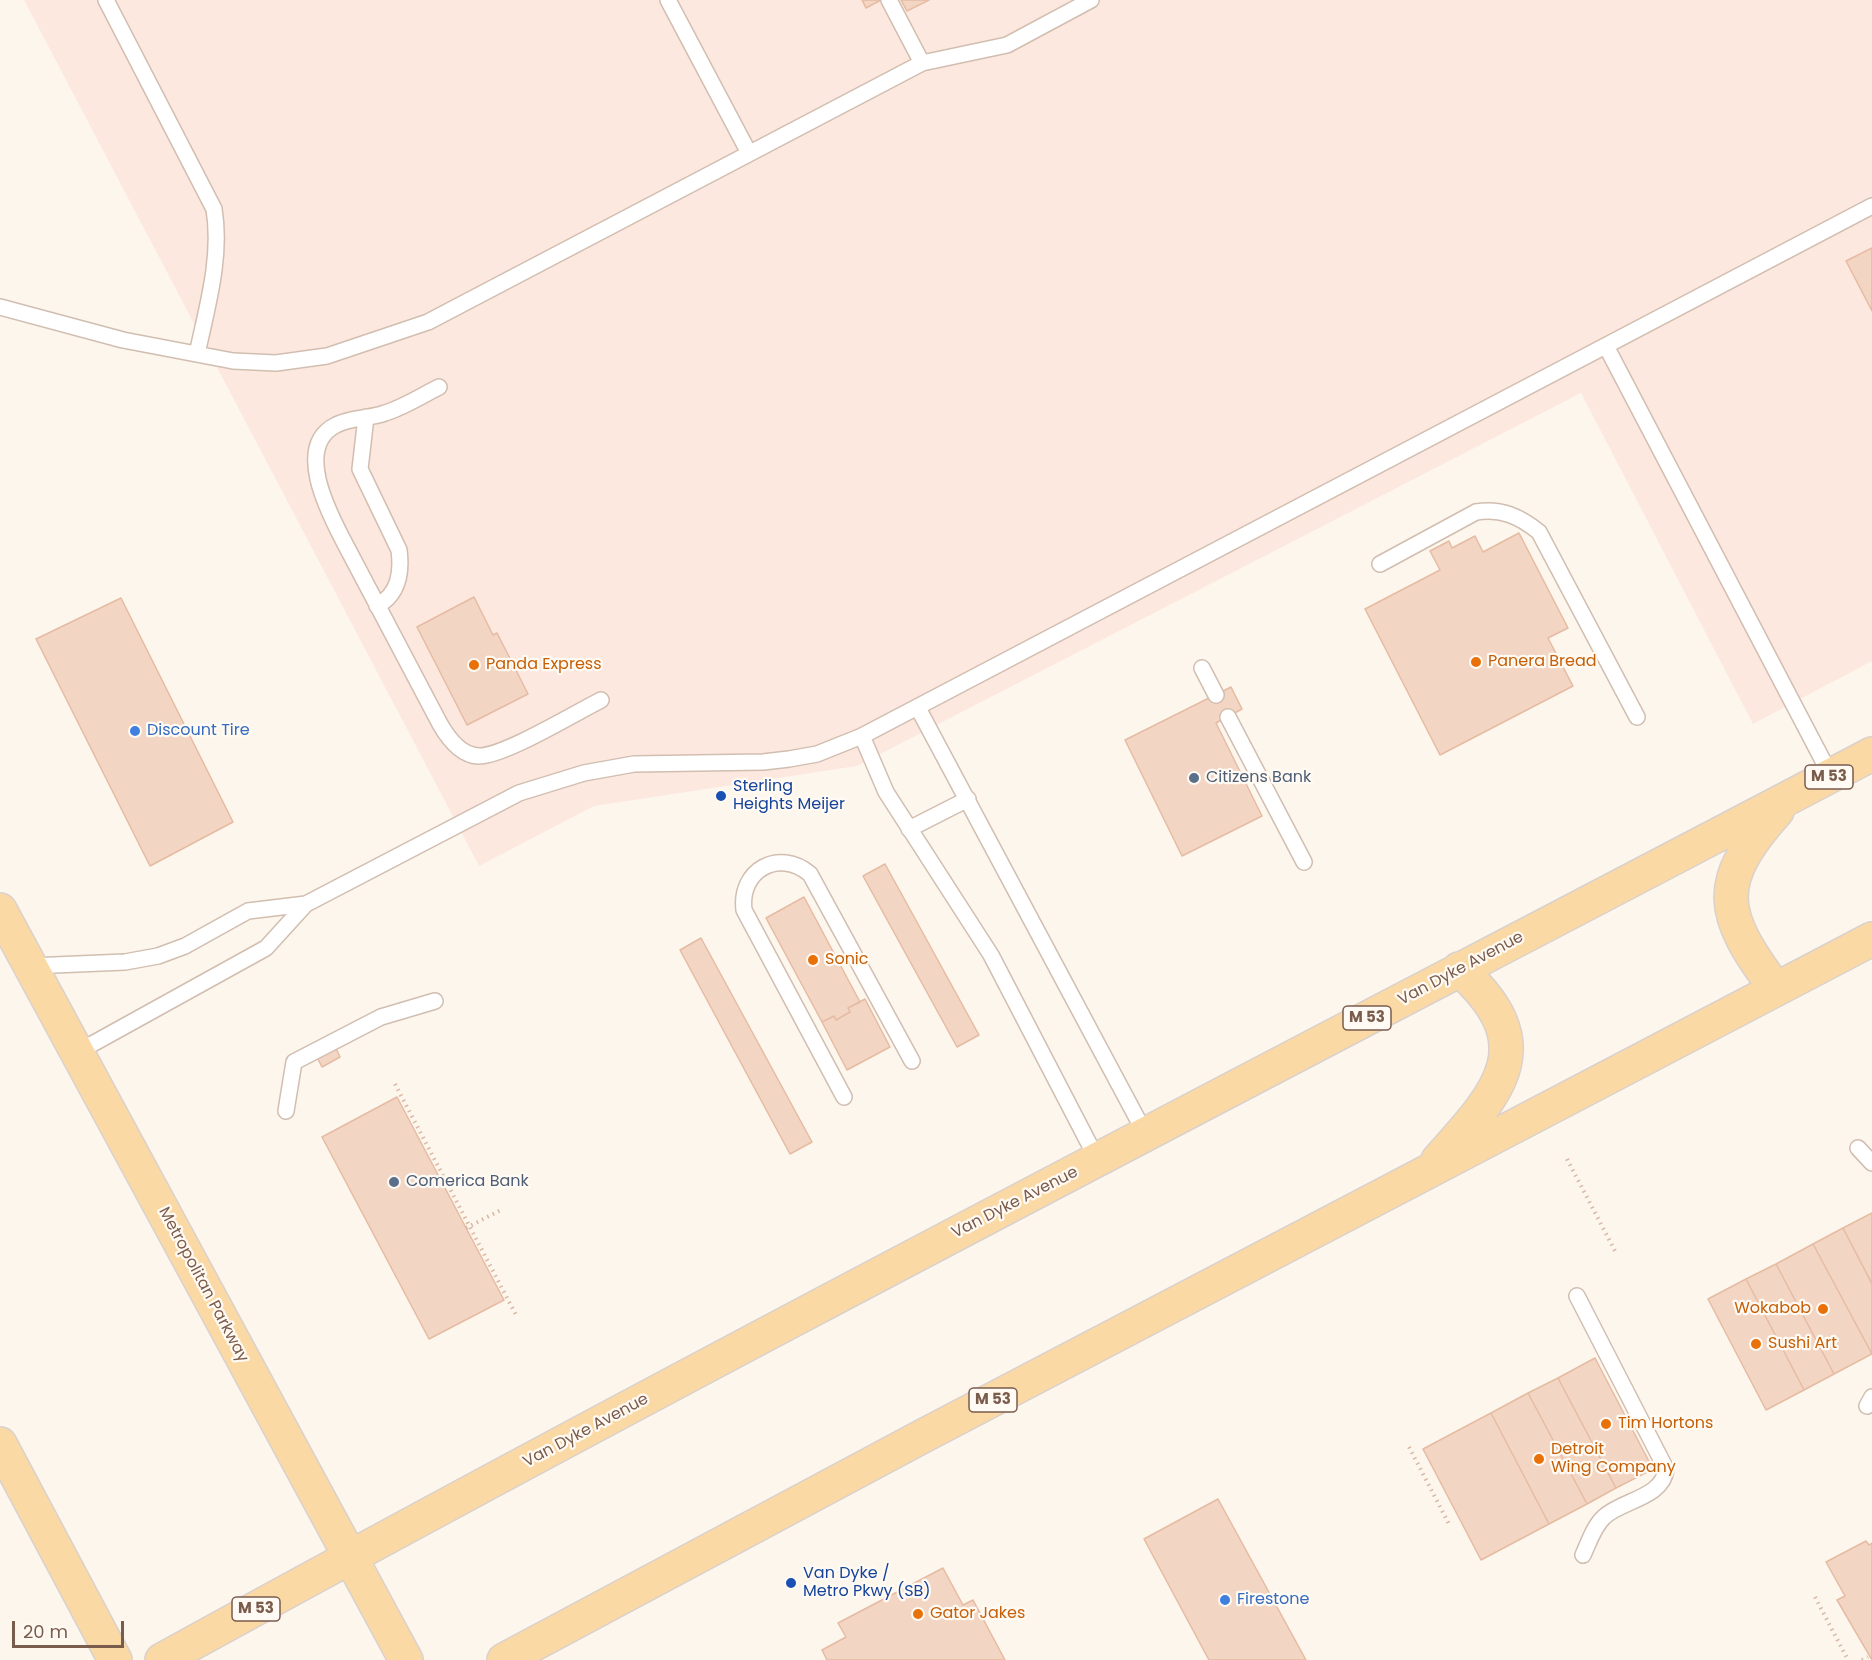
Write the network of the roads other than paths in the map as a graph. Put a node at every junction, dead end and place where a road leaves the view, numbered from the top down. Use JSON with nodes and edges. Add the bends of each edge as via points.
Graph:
{"nodes":[{"id":1,"x":105,"y":0,"type":"edge"},
{"id":2,"x":668,"y":0,"type":"edge"},
{"id":3,"x":889,"y":0,"type":"edge"},
{"id":4,"x":1091,"y":0,"type":"edge"},
{"id":5,"x":922,"y":63,"type":"junction"},
{"id":6,"x":749,"y":153,"type":"junction"},
{"id":7,"x":1872,"y":206,"type":"edge"},
{"id":8,"x":0,"y":307,"type":"edge"},
{"id":9,"x":1606,"y":346,"type":"junction"},
{"id":10,"x":197,"y":354,"type":"junction"},
{"id":11,"x":439,"y":387,"type":"dead end"},
{"id":12,"x":366,"y":417,"type":"junction"},
{"id":13,"x":1380,"y":564,"type":"dead end"},
{"id":14,"x":377,"y":606,"type":"junction"},
{"id":15,"x":1202,"y":668,"type":"dead end"},
{"id":16,"x":1216,"y":695,"type":"dead end"},
{"id":17,"x":601,"y":700,"type":"dead end"},
{"id":18,"x":918,"y":708,"type":"junction"},
{"id":19,"x":1228,"y":717,"type":"dead end"},
{"id":20,"x":1637,"y":717,"type":"dead end"},
{"id":21,"x":862,"y":736,"type":"junction"},
{"id":22,"x":1872,"y":754,"type":"edge"},
{"id":23,"x":1831,"y":776,"type":"junction"},
{"id":24,"x":968,"y":799,"type":"junction"},
{"id":25,"x":1786,"y":801,"type":"junction"},
{"id":26,"x":909,"y":829,"type":"junction"},
{"id":27,"x":1304,"y":862,"type":"dead end"},
{"id":28,"x":306,"y":904,"type":"junction"},
{"id":29,"x":0,"y":910,"type":"edge"},
{"id":30,"x":1872,"y":939,"type":"edge"},
{"id":31,"x":30,"y":966,"type":"junction"},
{"id":32,"x":1459,"y":969,"type":"junction"},
{"id":33,"x":1776,"y":989,"type":"junction"},
{"id":34,"x":435,"y":1001,"type":"dead end"},
{"id":35,"x":76,"y":1053,"type":"junction"},
{"id":36,"x":912,"y":1062,"type":"dead end"},
{"id":37,"x":844,"y":1097,"type":"dead end"},
{"id":38,"x":286,"y":1111,"type":"dead end"},
{"id":39,"x":1146,"y":1135,"type":"junction"},
{"id":40,"x":1858,"y":1148,"type":"dead end"},
{"id":41,"x":1098,"y":1161,"type":"junction"},
{"id":42,"x":1872,"y":1162,"type":"edge"},
{"id":43,"x":1423,"y":1177,"type":"junction"},
{"id":44,"x":1577,"y":1296,"type":"dead end"},
{"id":45,"x":0,"y":1444,"type":"edge"},
{"id":46,"x":1583,"y":1555,"type":"dead end"},
{"id":47,"x":350,"y":1558,"type":"junction"},
{"id":48,"x":115,"y":1660,"type":"edge"},
{"id":49,"x":162,"y":1660,"type":"edge"},
{"id":50,"x":405,"y":1660,"type":"edge"},
{"id":51,"x":504,"y":1660,"type":"edge"}],
"edges":[{"from":1,"to":10,"type":"lane","via":[[214,209],[214,268]]},
{"from":2,"to":6,"type":"lane"},
{"from":3,"to":5,"type":"lane"},
{"from":4,"to":5,"type":"lane","via":[[1007,45]]},
{"from":5,"to":6,"type":"lane"},
{"from":6,"to":10,"type":"lane","via":[[409,330],[305,360],[255,362]]},
{"from":7,"to":9,"type":"lane"},
{"from":8,"to":10,"type":"lane","via":[[123,340]]},
{"from":9,"to":18,"type":"lane"},
{"from":9,"to":23,"type":"lane"},
{"from":11,"to":12,"type":"lane","via":[[400,408]]},
{"from":12,"to":14,"type":"lane","via":[[360,469],[399,550],[401,564],[396,590],[389,600]]},
{"from":12,"to":14,"type":"lane","via":[[335,425],[323,434],[315,462],[329,513]]},
{"from":13,"to":20,"type":"lane","via":[[1476,512],[1493,509],[1526,521],[1539,531]]},
{"from":14,"to":17,"type":"lane","via":[[446,734],[471,754],[479,756],[501,750]]},
{"from":15,"to":16,"type":"lane"},
{"from":18,"to":21,"type":"lane"},
{"from":18,"to":24,"type":"lane"},
{"from":19,"to":27,"type":"lane"},
{"from":21,"to":26,"type":"lane","via":[[885,792]]},
{"from":21,"to":28,"type":"lane","via":[[817,754],[789,759],[633,764],[551,782],[490,806]]},
{"from":22,"to":23,"type":"main road","name":"Van Dyke Avenue","number":"M 53"},
{"from":23,"to":25,"type":"main road","name":"Van Dyke Avenue","number":"M 53"},
{"from":24,"to":26,"type":"lane"},
{"from":24,"to":39,"type":"lane"},
{"from":25,"to":32,"type":"main road","name":"Van Dyke Avenue","number":"M 53"},
{"from":25,"to":33,"type":"main road","via":[[1757,833],[1737,865],[1729,897],[1734,921]]},
{"from":26,"to":41,"type":"lane","via":[[990,955]]},
{"from":28,"to":31,"type":"lane","via":[[248,911],[158,956],[125,962]]},
{"from":28,"to":35,"type":"lane","via":[[266,948]]},
{"from":29,"to":31,"type":"main road","name":"Metropolitan Parkway"},
{"from":30,"to":33,"type":"main road","number":"M 53"},
{"from":31,"to":35,"type":"main road","name":"Metropolitan Parkway"},
{"from":32,"to":39,"type":"main road","name":"Van Dyke Avenue","number":"M 53"},
{"from":32,"to":43,"type":"main road","via":[[1498,1012],[1506,1033],[1506,1055],[1499,1080],[1480,1112]]},
{"from":33,"to":43,"type":"main road","number":"M 53"},
{"from":34,"to":38,"type":"lane","via":[[381,1017],[294,1062]]},
{"from":35,"to":47,"type":"main road","name":"Metropolitan Parkway"},
{"from":36,"to":37,"type":"lane","via":[[810,874],[798,864],[780,862],[761,868],[748,879],[742,895],[744,910]]},
{"from":39,"to":41,"type":"main road","name":"Van Dyke Avenue","number":"M 53"},
{"from":40,"to":42,"type":"lane"},
{"from":41,"to":47,"type":"main road","name":"Van Dyke Avenue","number":"M 53","via":[[949,1236]]},
{"from":43,"to":51,"type":"main road","number":"M 53","via":[[964,1414]]},
{"from":44,"to":46,"type":"lane","via":[[1666,1469],[1656,1488],[1602,1518]]},
{"from":45,"to":48,"type":"main road"},
{"from":47,"to":49,"type":"main road","name":"Van Dyke Avenue","number":"M 53"},
{"from":47,"to":50,"type":"main road","name":"Metropolitan Parkway"}]}
